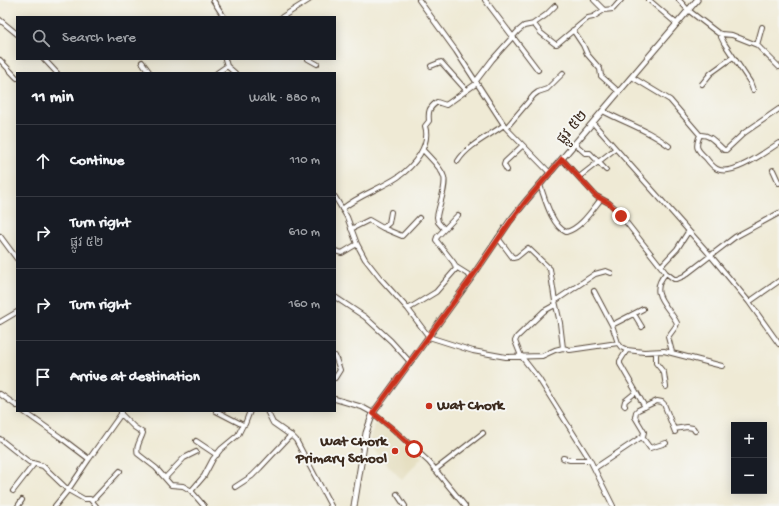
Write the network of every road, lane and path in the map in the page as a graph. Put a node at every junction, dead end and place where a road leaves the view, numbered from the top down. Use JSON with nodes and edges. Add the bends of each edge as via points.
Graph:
{"nodes":[{"id":1,"x":213,"y":0,"type":"edge"},
{"id":2,"x":309,"y":0,"type":"edge"},
{"id":3,"x":419,"y":0,"type":"edge"},
{"id":4,"x":486,"y":0,"type":"edge"},
{"id":5,"x":594,"y":0,"type":"edge"},
{"id":6,"x":621,"y":0,"type":"edge"},
{"id":7,"x":649,"y":0,"type":"edge"},
{"id":8,"x":679,"y":0,"type":"edge"},
{"id":9,"x":697,"y":0,"type":"edge"},
{"id":10,"x":554,"y":6,"type":"dead end"},
{"id":11,"x":604,"y":10,"type":"junction"},
{"id":12,"x":688,"y":10,"type":"junction"},
{"id":13,"x":223,"y":16,"type":"edge"},
{"id":14,"x":284,"y":16,"type":"edge"},
{"id":15,"x":0,"y":20,"type":"edge"},
{"id":16,"x":533,"y":24,"type":"junction"},
{"id":17,"x":677,"y":24,"type":"junction"},
{"id":18,"x":762,"y":27,"type":"dead end"},
{"id":19,"x":573,"y":30,"type":"junction"},
{"id":20,"x":16,"y":33,"type":"edge"},
{"id":21,"x":721,"y":34,"type":"junction"},
{"id":22,"x":513,"y":37,"type":"junction"},
{"id":23,"x":758,"y":45,"type":"junction"},
{"id":24,"x":733,"y":57,"type":"junction"},
{"id":25,"x":0,"y":60,"type":"edge"},
{"id":26,"x":45,"y":60,"type":"edge"},
{"id":27,"x":225,"y":60,"type":"edge"},
{"id":28,"x":310,"y":60,"type":"edge"},
{"id":29,"x":142,"y":62,"type":"dead end"},
{"id":30,"x":317,"y":64,"type":"dead end"},
{"id":31,"x":227,"y":66,"type":"junction"},
{"id":32,"x":431,"y":66,"type":"dead end"},
{"id":33,"x":779,"y":67,"type":"edge"},
{"id":34,"x":538,"y":70,"type":"dead end"},
{"id":35,"x":56,"y":72,"type":"edge"},
{"id":36,"x":149,"y":72,"type":"edge"},
{"id":37,"x":218,"y":72,"type":"edge"},
{"id":38,"x":235,"y":72,"type":"edge"},
{"id":39,"x":563,"y":73,"type":"dead end"},
{"id":40,"x":16,"y":77,"type":"edge"},
{"id":41,"x":632,"y":77,"type":"junction"},
{"id":42,"x":476,"y":82,"type":"junction"},
{"id":43,"x":702,"y":84,"type":"dead end"},
{"id":44,"x":466,"y":90,"type":"junction"},
{"id":45,"x":753,"y":90,"type":"dead end"},
{"id":46,"x":619,"y":92,"type":"junction"},
{"id":47,"x":779,"y":110,"type":"edge"},
{"id":48,"x":603,"y":111,"type":"junction"},
{"id":49,"x":593,"y":124,"type":"junction"},
{"id":50,"x":505,"y":127,"type":"junction"},
{"id":51,"x":700,"y":135,"type":"junction"},
{"id":52,"x":779,"y":143,"type":"edge"},
{"id":53,"x":575,"y":144,"type":"junction"},
{"id":54,"x":522,"y":146,"type":"junction"},
{"id":55,"x":669,"y":146,"type":"dead end"},
{"id":56,"x":615,"y":149,"type":"junction"},
{"id":57,"x":423,"y":150,"type":"junction"},
{"id":58,"x":562,"y":159,"type":"junction"},
{"id":59,"x":458,"y":161,"type":"dead end"},
{"id":60,"x":599,"y":162,"type":"junction"},
{"id":61,"x":507,"y":170,"type":"dead end"},
{"id":62,"x":606,"y":170,"type":"dead end"},
{"id":63,"x":773,"y":170,"type":"dead end"},
{"id":64,"x":550,"y":173,"type":"junction"},
{"id":65,"x":579,"y":177,"type":"junction"},
{"id":66,"x":779,"y":183,"type":"edge"},
{"id":67,"x":540,"y":185,"type":"junction"},
{"id":68,"x":336,"y":199,"type":"edge"},
{"id":69,"x":601,"y":199,"type":"junction"},
{"id":70,"x":342,"y":209,"type":"junction"},
{"id":71,"x":391,"y":212,"type":"dead end"},
{"id":72,"x":779,"y":213,"type":"edge"},
{"id":73,"x":458,"y":215,"type":"dead end"},
{"id":74,"x":419,"y":218,"type":"dead end"},
{"id":75,"x":383,"y":228,"type":"junction"},
{"id":76,"x":352,"y":229,"type":"junction"},
{"id":77,"x":444,"y":229,"type":"junction"},
{"id":78,"x":688,"y":232,"type":"junction"},
{"id":79,"x":0,"y":236,"type":"edge"},
{"id":80,"x":498,"y":238,"type":"junction"},
{"id":81,"x":357,"y":244,"type":"junction"},
{"id":82,"x":336,"y":251,"type":"edge"},
{"id":83,"x":711,"y":256,"type":"junction"},
{"id":84,"x":16,"y":258,"type":"edge"},
{"id":85,"x":661,"y":266,"type":"junction"},
{"id":86,"x":456,"y":267,"type":"junction"},
{"id":87,"x":611,"y":273,"type":"dead end"},
{"id":88,"x":666,"y":273,"type":"junction"},
{"id":89,"x":472,"y":277,"type":"junction"},
{"id":90,"x":779,"y":281,"type":"edge"},
{"id":91,"x":594,"y":291,"type":"dead end"},
{"id":92,"x":336,"y":298,"type":"edge"},
{"id":93,"x":749,"y":302,"type":"junction"},
{"id":94,"x":555,"y":303,"type":"junction"},
{"id":95,"x":408,"y":309,"type":"junction"},
{"id":96,"x":643,"y":309,"type":"dead end"},
{"id":97,"x":16,"y":313,"type":"edge"},
{"id":98,"x":634,"y":314,"type":"junction"},
{"id":99,"x":0,"y":322,"type":"edge"},
{"id":100,"x":612,"y":325,"type":"junction"},
{"id":101,"x":642,"y":327,"type":"dead end"},
{"id":102,"x":429,"y":338,"type":"junction"},
{"id":103,"x":618,"y":343,"type":"junction"},
{"id":104,"x":779,"y":344,"type":"edge"},
{"id":105,"x":563,"y":348,"type":"junction"},
{"id":106,"x":627,"y":350,"type":"junction"},
{"id":107,"x":656,"y":352,"type":"junction"},
{"id":108,"x":672,"y":352,"type":"junction"},
{"id":109,"x":521,"y":356,"type":"junction"},
{"id":110,"x":336,"y":359,"type":"edge"},
{"id":111,"x":410,"y":362,"type":"junction"},
{"id":112,"x":722,"y":366,"type":"dead end"},
{"id":113,"x":336,"y":376,"type":"edge"},
{"id":114,"x":666,"y":387,"type":"dead end"},
{"id":115,"x":636,"y":392,"type":"junction"},
{"id":116,"x":0,"y":394,"type":"edge"},
{"id":117,"x":336,"y":398,"type":"edge"},
{"id":118,"x":16,"y":405,"type":"edge"},
{"id":119,"x":625,"y":406,"type":"dead end"},
{"id":120,"x":645,"y":407,"type":"junction"},
{"id":121,"x":24,"y":412,"type":"edge"},
{"id":122,"x":218,"y":412,"type":"edge"},
{"id":123,"x":250,"y":412,"type":"edge"},
{"id":124,"x":268,"y":412,"type":"edge"},
{"id":125,"x":121,"y":413,"type":"edge"},
{"id":126,"x":373,"y":413,"type":"junction"},
{"id":127,"x":243,"y":425,"type":"junction"},
{"id":128,"x":695,"y":431,"type":"dead end"},
{"id":129,"x":483,"y":433,"type":"dead end"},
{"id":130,"x":291,"y":435,"type":"junction"},
{"id":131,"x":642,"y":437,"type":"junction"},
{"id":132,"x":0,"y":439,"type":"edge"},
{"id":133,"x":196,"y":441,"type":"dead end"},
{"id":134,"x":666,"y":443,"type":"dead end"},
{"id":135,"x":196,"y":452,"type":"dead end"},
{"id":136,"x":217,"y":455,"type":"junction"},
{"id":137,"x":563,"y":458,"type":"dead end"},
{"id":138,"x":89,"y":459,"type":"junction"},
{"id":139,"x":590,"y":460,"type":"junction"},
{"id":140,"x":34,"y":464,"type":"junction"},
{"id":141,"x":595,"y":468,"type":"junction"},
{"id":142,"x":435,"y":470,"type":"junction"},
{"id":143,"x":120,"y":471,"type":"dead end"},
{"id":144,"x":165,"y":478,"type":"junction"},
{"id":145,"x":235,"y":487,"type":"dead end"},
{"id":146,"x":68,"y":490,"type":"junction"},
{"id":147,"x":192,"y":490,"type":"junction"},
{"id":148,"x":13,"y":491,"type":"dead end"},
{"id":149,"x":397,"y":494,"type":"dead end"},
{"id":150,"x":22,"y":500,"type":"dead end"},
{"id":151,"x":92,"y":501,"type":"junction"},
{"id":152,"x":18,"y":506,"type":"edge"},
{"id":153,"x":55,"y":506,"type":"edge"},
{"id":154,"x":96,"y":506,"type":"edge"},
{"id":155,"x":204,"y":506,"type":"edge"},
{"id":156,"x":331,"y":506,"type":"edge"},
{"id":157,"x":354,"y":506,"type":"edge"},
{"id":158,"x":406,"y":506,"type":"edge"},
{"id":159,"x":465,"y":506,"type":"edge"},
{"id":160,"x":613,"y":506,"type":"edge"}],
"edges":[{"from":1,"to":13,"type":"street"},
{"from":2,"to":14,"type":"street"},
{"from":3,"to":42,"type":"street"},
{"from":4,"to":22,"type":"street"},
{"from":5,"to":11,"type":"street"},
{"from":6,"to":11,"type":"street","via":[[613,8]]},
{"from":7,"to":17,"type":"street"},
{"from":8,"to":12,"type":"street"},
{"from":9,"to":12,"type":"street","name":"ផ្លូវ ៥២"},
{"from":10,"to":16,"type":"street"},
{"from":11,"to":19,"type":"street"},
{"from":12,"to":17,"type":"street","name":"ផ្លូវ ៥២"},
{"from":12,"to":21,"type":"street"},
{"from":15,"to":20,"type":"street"},
{"from":16,"to":19,"type":"street","via":[[555,44]]},
{"from":16,"to":22,"type":"street","via":[[524,26]]},
{"from":17,"to":41,"type":"street","name":"ផ្លូវ ៥២"},
{"from":18,"to":23,"type":"street"},
{"from":19,"to":46,"type":"street","via":[[587,54],[600,69],[601,76]]},
{"from":21,"to":23,"type":"street","via":[[732,35]]},
{"from":21,"to":24,"type":"street"},
{"from":22,"to":34,"type":"street"},
{"from":22,"to":42,"type":"street"},
{"from":23,"to":33,"type":"street"},
{"from":24,"to":43,"type":"street","via":[[711,73]]},
{"from":24,"to":45,"type":"street"},
{"from":25,"to":40,"type":"street"},
{"from":26,"to":35,"type":"street"},
{"from":27,"to":31,"type":"street"},
{"from":28,"to":30,"type":"street"},
{"from":29,"to":36,"type":"street"},
{"from":31,"to":37,"type":"street"},
{"from":31,"to":38,"type":"street"},
{"from":32,"to":44,"type":"street","via":[[441,62]]},
{"from":39,"to":50,"type":"street","via":[[547,89],[534,95]]},
{"from":41,"to":46,"type":"street","name":"ផ្លូវ ៥២"},
{"from":41,"to":51,"type":"street","via":[[670,100]]},
{"from":42,"to":44,"type":"street"},
{"from":42,"to":50,"type":"street"},
{"from":44,"to":57,"type":"street","via":[[446,105],[437,102],[430,107]]},
{"from":46,"to":48,"type":"street","name":"ផ្លូវ ៥២"},
{"from":47,"to":51,"type":"street","via":[[754,126],[726,150],[708,135]]},
{"from":48,"to":49,"type":"street","name":"ផ្លូវ ៥២"},
{"from":48,"to":55,"type":"street"},
{"from":49,"to":53,"type":"street","name":"ផ្លូវ ៥២"},
{"from":49,"to":56,"type":"street"},
{"from":50,"to":54,"type":"street"},
{"from":50,"to":59,"type":"street","via":[[480,141]]},
{"from":51,"to":52,"type":"street","via":[[697,149],[717,169],[722,170],[735,169],[746,164]]},
{"from":53,"to":58,"type":"street","name":"ផ្លូវ ៥២"},
{"from":53,"to":60,"type":"street"},
{"from":54,"to":61,"type":"street","via":[[505,162]]},
{"from":54,"to":64,"type":"street"},
{"from":56,"to":60,"type":"street"},
{"from":56,"to":78,"type":"street"},
{"from":57,"to":70,"type":"street","via":[[400,175],[352,200]]},
{"from":57,"to":77,"type":"street","via":[[444,177],[436,217]]},
{"from":58,"to":64,"type":"street","name":"ផ្លូវ ៥២"},
{"from":58,"to":65,"type":"street"},
{"from":60,"to":62,"type":"street"},
{"from":60,"to":65,"type":"street"},
{"from":63,"to":66,"type":"street"},
{"from":64,"to":67,"type":"street","name":"ផ្លូវ ៥២"},
{"from":65,"to":69,"type":"street"},
{"from":67,"to":69,"type":"street","via":[[552,218],[566,232],[582,222]]},
{"from":67,"to":80,"type":"street","name":"ផ្លូវ ៥២"},
{"from":68,"to":70,"type":"street"},
{"from":69,"to":85,"type":"street","via":[[609,203],[621,216]]},
{"from":70,"to":76,"type":"street"},
{"from":71,"to":75,"type":"street","via":[[389,223]]},
{"from":72,"to":83,"type":"street","via":[[735,237]]},
{"from":73,"to":77,"type":"street"},
{"from":74,"to":75,"type":"street","via":[[402,236]]},
{"from":75,"to":76,"type":"street","via":[[369,220]]},
{"from":76,"to":81,"type":"street"},
{"from":77,"to":86,"type":"street","via":[[436,238],[436,242]]},
{"from":78,"to":83,"type":"street"},
{"from":78,"to":85,"type":"street"},
{"from":79,"to":84,"type":"street"},
{"from":80,"to":89,"type":"street","name":"ផ្លូវ ៥២"},
{"from":80,"to":94,"type":"street","via":[[513,258],[528,248],[548,266]]},
{"from":81,"to":82,"type":"street","via":[[342,253]]},
{"from":81,"to":95,"type":"street","via":[[365,259]]},
{"from":83,"to":88,"type":"street","via":[[681,278],[674,279]]},
{"from":83,"to":93,"type":"street"},
{"from":85,"to":88,"type":"street"},
{"from":86,"to":89,"type":"street"},
{"from":86,"to":95,"type":"street","via":[[436,292]]},
{"from":87,"to":94,"type":"street","via":[[606,271],[595,274]]},
{"from":88,"to":108,"type":"street","via":[[660,282],[659,296],[677,323],[668,337]]},
{"from":89,"to":102,"type":"street","name":"ផ្លូវ ៥២"},
{"from":90,"to":93,"type":"street"},
{"from":91,"to":100,"type":"street"},
{"from":92,"to":111,"type":"street","via":[[365,317]]},
{"from":93,"to":104,"type":"street"},
{"from":94,"to":105,"type":"street"},
{"from":94,"to":109,"type":"street","via":[[515,339]]},
{"from":95,"to":102,"type":"street"},
{"from":96,"to":98,"type":"street"},
{"from":97,"to":99,"type":"street"},
{"from":98,"to":100,"type":"street"},
{"from":98,"to":101,"type":"street"},
{"from":100,"to":103,"type":"street"},
{"from":102,"to":109,"type":"street","via":[[499,356]]},
{"from":102,"to":111,"type":"street","name":"ផ្លូវ ៥២"},
{"from":103,"to":105,"type":"street","via":[[570,350]]},
{"from":103,"to":106,"type":"street"},
{"from":105,"to":109,"type":"street","via":[[542,356]]},
{"from":106,"to":107,"type":"street"},
{"from":106,"to":115,"type":"street","via":[[620,363]]},
{"from":107,"to":108,"type":"street"},
{"from":107,"to":114,"type":"street","via":[[656,364],[664,373]]},
{"from":108,"to":112,"type":"street"},
{"from":109,"to":139,"type":"street","via":[[539,379]]},
{"from":110,"to":113,"type":"street","via":[[340,370]]},
{"from":111,"to":126,"type":"street","name":"ផ្លូវ ៥២"},
{"from":115,"to":119,"type":"street","via":[[625,401]]},
{"from":115,"to":120,"type":"street"},
{"from":116,"to":118,"type":"street"},
{"from":117,"to":126,"type":"street"},
{"from":120,"to":128,"type":"street","via":[[657,401],[662,402],[674,431],[691,427]]},
{"from":120,"to":131,"type":"street","via":[[635,414],[644,432]]},
{"from":121,"to":138,"type":"street"},
{"from":122,"to":127,"type":"street"},
{"from":123,"to":127,"type":"street"},
{"from":124,"to":130,"type":"street","via":[[273,423]]},
{"from":125,"to":138,"type":"street"},
{"from":125,"to":144,"type":"street","via":[[144,434],[136,452]]},
{"from":126,"to":142,"type":"street"},
{"from":126,"to":157,"type":"street","name":"ផ្លូវ ៥២","via":[[366,432]]},
{"from":127,"to":136,"type":"street","via":[[238,435]]},
{"from":129,"to":142,"type":"street"},
{"from":130,"to":145,"type":"street","via":[[252,476]]},
{"from":130,"to":156,"type":"street"},
{"from":131,"to":134,"type":"street","via":[[650,448]]},
{"from":131,"to":141,"type":"street"},
{"from":132,"to":140,"type":"street"},
{"from":133,"to":136,"type":"street"},
{"from":135,"to":144,"type":"street","via":[[184,458]]},
{"from":136,"to":147,"type":"street"},
{"from":137,"to":139,"type":"street"},
{"from":138,"to":146,"type":"street"},
{"from":139,"to":141,"type":"street"},
{"from":140,"to":146,"type":"street","via":[[43,466]]},
{"from":140,"to":148,"type":"street"},
{"from":141,"to":160,"type":"street"},
{"from":142,"to":159,"type":"street"},
{"from":143,"to":151,"type":"street"},
{"from":144,"to":147,"type":"street","via":[[171,485],[180,485]]},
{"from":146,"to":151,"type":"street"},
{"from":146,"to":153,"type":"street"},
{"from":147,"to":155,"type":"street"},
{"from":149,"to":158,"type":"street"},
{"from":150,"to":152,"type":"street"},
{"from":151,"to":154,"type":"street"}]}
